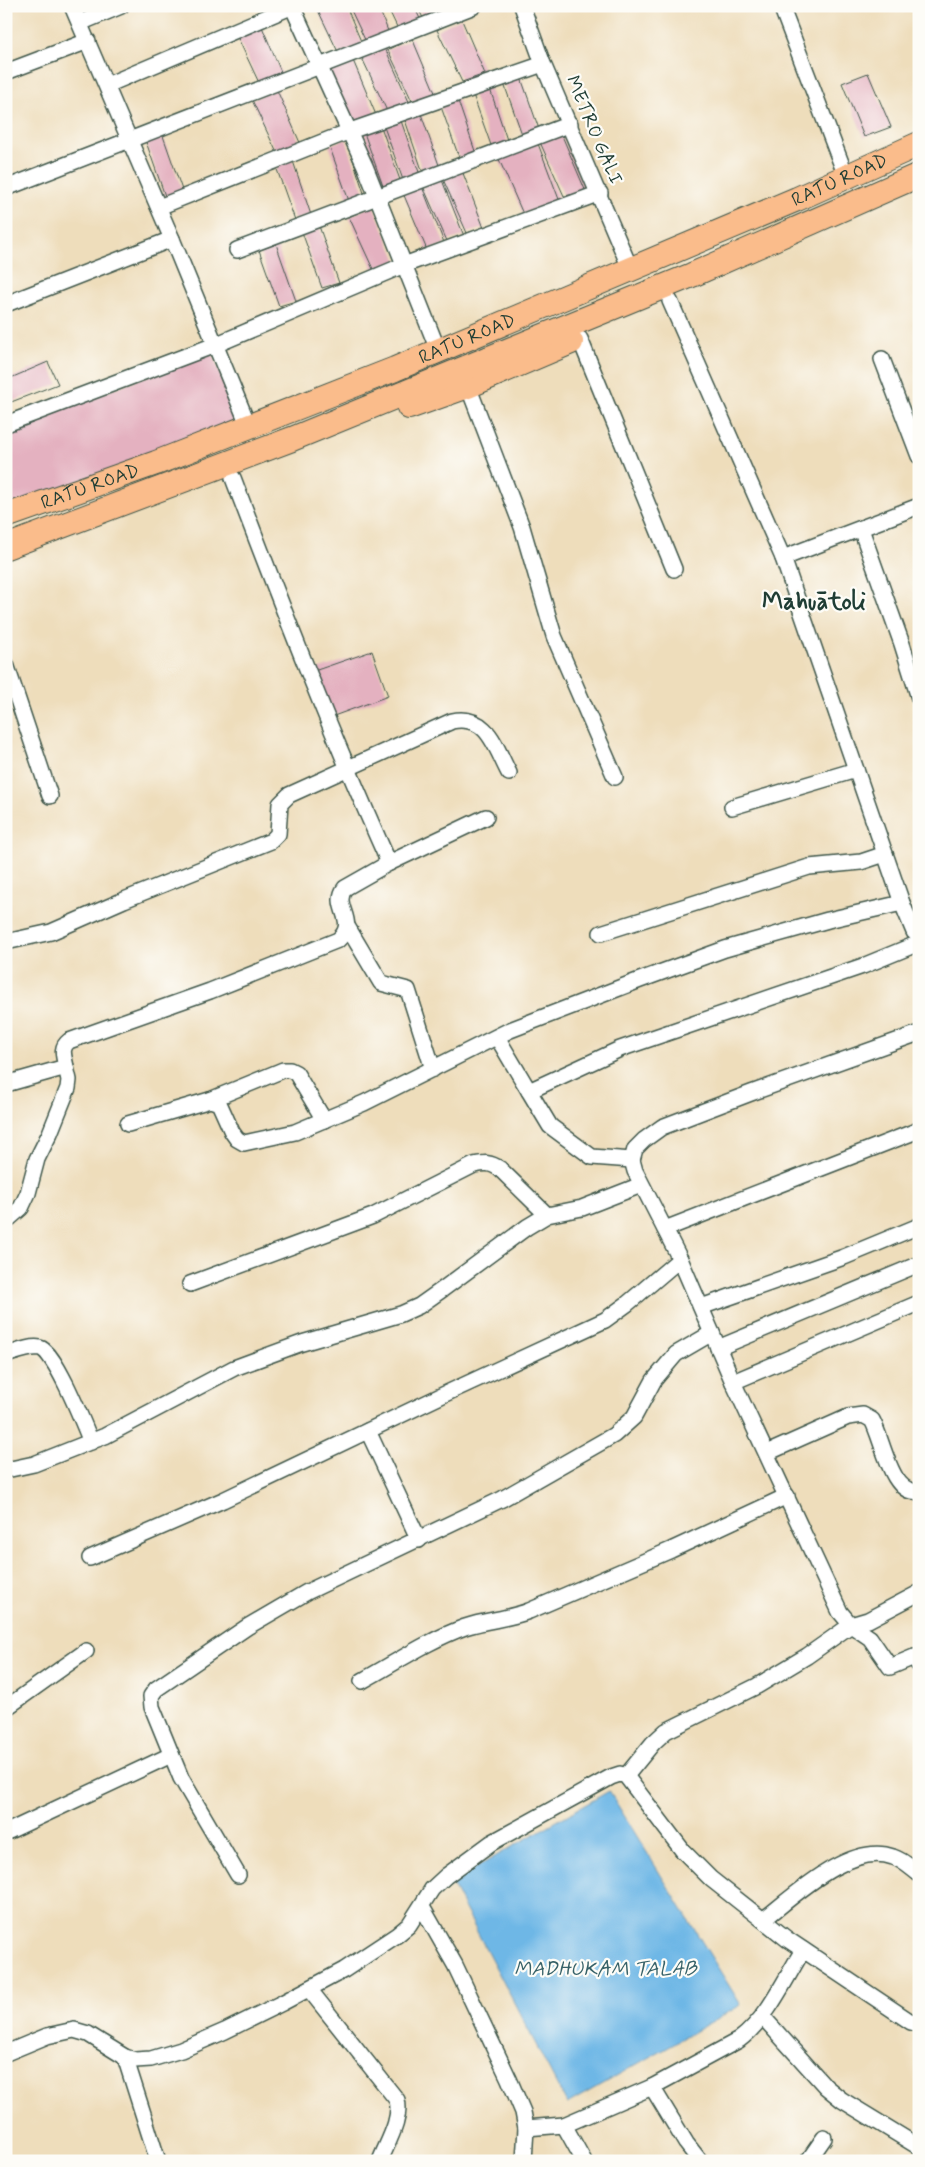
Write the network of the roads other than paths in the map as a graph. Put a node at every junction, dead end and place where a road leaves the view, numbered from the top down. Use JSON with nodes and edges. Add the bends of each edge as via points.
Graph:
{"nodes":[{"id":1,"x":72,"y":6,"type":"edge"},
{"id":2,"x":122,"y":6,"type":"edge"},
{"id":3,"x":293,"y":6,"type":"edge"},
{"id":4,"x":474,"y":6,"type":"edge"},
{"id":5,"x":522,"y":6,"type":"edge"},
{"id":6,"x":781,"y":6,"type":"edge"},
{"id":7,"x":80,"y":23,"type":"junction"},
{"id":8,"x":88,"y":41,"type":"junction"},
{"id":9,"x":544,"y":64,"type":"junction"},
{"id":10,"x":320,"y":65,"type":"junction"},
{"id":11,"x":6,"y":72,"type":"edge"},
{"id":12,"x":107,"y":85,"type":"junction"},
{"id":13,"x":570,"y":124,"type":"junction"},
{"id":14,"x":350,"y":131,"type":"junction"},
{"id":15,"x":130,"y":140,"type":"junction"},
{"id":16,"x":919,"y":144,"type":"edge"},
{"id":17,"x":919,"y":157,"type":"edge"},
{"id":18,"x":919,"y":175,"type":"edge"},
{"id":19,"x":846,"y":176,"type":"junction"},
{"id":20,"x":6,"y":188,"type":"edge"},
{"id":21,"x":919,"y":192,"type":"edge"},
{"id":22,"x":600,"y":193,"type":"junction"},
{"id":23,"x":376,"y":196,"type":"junction"},
{"id":24,"x":158,"y":207,"type":"junction"},
{"id":25,"x":172,"y":239,"type":"junction"},
{"id":26,"x":238,"y":250,"type":"dead end"},
{"id":27,"x":404,"y":266,"type":"junction"},
{"id":28,"x":630,"y":268,"type":"junction"},
{"id":29,"x":670,"y":301,"type":"junction"},
{"id":30,"x":6,"y":304,"type":"edge"},
{"id":31,"x":580,"y":338,"type":"junction"},
{"id":32,"x":215,"y":345,"type":"junction"},
{"id":33,"x":438,"y":350,"type":"junction"},
{"id":34,"x":882,"y":359,"type":"dead end"},
{"id":35,"x":468,"y":386,"type":"junction"},
{"id":36,"x":6,"y":424,"type":"edge"},
{"id":37,"x":249,"y":427,"type":"junction"},
{"id":38,"x":919,"y":456,"type":"edge"},
{"id":39,"x":233,"y":478,"type":"junction"},
{"id":40,"x":919,"y":506,"type":"edge"},
{"id":41,"x":6,"y":516,"type":"edge"},
{"id":42,"x":6,"y":529,"type":"edge"},
{"id":43,"x":861,"y":529,"type":"junction"},
{"id":44,"x":6,"y":547,"type":"edge"},
{"id":45,"x":783,"y":558,"type":"junction"},
{"id":46,"x":6,"y":560,"type":"edge"},
{"id":47,"x":674,"y":570,"type":"dead end"},
{"id":48,"x":6,"y":664,"type":"edge"},
{"id":49,"x":919,"y":698,"type":"edge"},
{"id":50,"x":347,"y":770,"type":"junction"},
{"id":51,"x":856,"y":770,"type":"junction"},
{"id":52,"x":509,"y":773,"type":"dead end"},
{"id":53,"x":614,"y":777,"type":"dead end"},
{"id":54,"x":50,"y":796,"type":"dead end"},
{"id":55,"x":732,"y":808,"type":"dead end"},
{"id":56,"x":486,"y":817,"type":"dead end"},
{"id":57,"x":885,"y":854,"type":"junction"},
{"id":58,"x":389,"y":862,"type":"junction"},
{"id":59,"x":902,"y":903,"type":"junction"},
{"id":60,"x":347,"y":926,"type":"junction"},
{"id":61,"x":601,"y":933,"type":"dead end"},
{"id":62,"x":919,"y":936,"type":"edge"},
{"id":63,"x":6,"y":942,"type":"edge"},
{"id":64,"x":919,"y":943,"type":"edge"},
{"id":65,"x":919,"y":1033,"type":"edge"},
{"id":66,"x":497,"y":1037,"type":"junction"},
{"id":67,"x":66,"y":1067,"type":"junction"},
{"id":68,"x":433,"y":1069,"type":"junction"},
{"id":69,"x":6,"y":1084,"type":"edge"},
{"id":70,"x":529,"y":1091,"type":"junction"},
{"id":71,"x":210,"y":1100,"type":"junction"},
{"id":72,"x":324,"y":1120,"type":"junction"},
{"id":73,"x":128,"y":1124,"type":"dead end"},
{"id":74,"x":919,"y":1130,"type":"edge"},
{"id":75,"x":632,"y":1160,"type":"junction"},
{"id":76,"x":641,"y":1185,"type":"junction"},
{"id":77,"x":548,"y":1216,"type":"junction"},
{"id":78,"x":6,"y":1221,"type":"edge"},
{"id":79,"x":919,"y":1226,"type":"edge"},
{"id":80,"x":665,"y":1230,"type":"junction"},
{"id":81,"x":680,"y":1259,"type":"junction"},
{"id":82,"x":919,"y":1264,"type":"edge"},
{"id":83,"x":190,"y":1284,"type":"dead end"},
{"id":84,"x":919,"y":1303,"type":"edge"},
{"id":85,"x":701,"y":1308,"type":"junction"},
{"id":86,"x":712,"y":1333,"type":"junction"},
{"id":87,"x":718,"y":1348,"type":"junction"},
{"id":88,"x":6,"y":1355,"type":"edge"},
{"id":89,"x":733,"y":1382,"type":"junction"},
{"id":90,"x":368,"y":1431,"type":"junction"},
{"id":91,"x":91,"y":1442,"type":"junction"},
{"id":92,"x":767,"y":1453,"type":"junction"},
{"id":93,"x":6,"y":1470,"type":"edge"},
{"id":94,"x":919,"y":1491,"type":"edge"},
{"id":95,"x":787,"y":1496,"type":"junction"},
{"id":96,"x":419,"y":1540,"type":"junction"},
{"id":97,"x":90,"y":1558,"type":"dead end"},
{"id":98,"x":919,"y":1594,"type":"edge"},
{"id":99,"x":852,"y":1625,"type":"junction"},
{"id":100,"x":86,"y":1651,"type":"dead end"},
{"id":101,"x":919,"y":1665,"type":"edge"},
{"id":102,"x":362,"y":1681,"type":"dead end"},
{"id":103,"x":6,"y":1708,"type":"edge"},
{"id":104,"x":171,"y":1755,"type":"junction"},
{"id":105,"x":626,"y":1776,"type":"junction"},
{"id":106,"x":9,"y":1831,"type":"dead end"},
{"id":107,"x":919,"y":1874,"type":"edge"},
{"id":108,"x":238,"y":1875,"type":"dead end"},
{"id":109,"x":422,"y":1907,"type":"junction"},
{"id":110,"x":763,"y":1920,"type":"junction"},
{"id":111,"x":803,"y":1950,"type":"junction"},
{"id":112,"x":309,"y":1989,"type":"junction"},
{"id":113,"x":763,"y":2017,"type":"junction"},
{"id":114,"x":919,"y":2024,"type":"edge"},
{"id":115,"x":6,"y":2053,"type":"edge"},
{"id":116,"x":125,"y":2057,"type":"junction"},
{"id":117,"x":652,"y":2087,"type":"junction"},
{"id":118,"x":564,"y":2125,"type":"junction"},
{"id":119,"x":526,"y":2128,"type":"junction"},
{"id":120,"x":824,"y":2138,"type":"dead end"},
{"id":121,"x":919,"y":2147,"type":"edge"},
{"id":122,"x":158,"y":2161,"type":"edge"},
{"id":123,"x":380,"y":2161,"type":"edge"},
{"id":124,"x":524,"y":2161,"type":"edge"},
{"id":125,"x":584,"y":2161,"type":"edge"},
{"id":126,"x":700,"y":2161,"type":"edge"},
{"id":127,"x":808,"y":2161,"type":"edge"}],
"edges":[{"from":1,"to":7,"type":"street"},
{"from":2,"to":7,"type":"street"},
{"from":3,"to":10,"type":"street"},
{"from":3,"to":12,"type":"street"},
{"from":4,"to":10,"type":"street"},
{"from":5,"to":9,"type":"street","name":"METRO GALI"},
{"from":6,"to":19,"type":"street"},
{"from":7,"to":8,"type":"street"},
{"from":8,"to":11,"type":"street"},
{"from":8,"to":12,"type":"street"},
{"from":9,"to":13,"type":"street","name":"METRO GALI"},
{"from":9,"to":14,"type":"street"},
{"from":10,"to":14,"type":"street"},
{"from":10,"to":15,"type":"street"},
{"from":12,"to":15,"type":"street"},
{"from":13,"to":22,"type":"street","name":"METRO GALI"},
{"from":13,"to":23,"type":"street"},
{"from":14,"to":23,"type":"street"},
{"from":14,"to":24,"type":"street"},
{"from":15,"to":20,"type":"street"},
{"from":15,"to":24,"type":"street"},
{"from":16,"to":19,"type":"main road","name":"RATU ROAD"},
{"from":17,"to":42,"type":"main road","via":[[686,260],[349,398]]},
{"from":18,"to":44,"type":"main road","via":[[692,275],[301,435]]},
{"from":19,"to":28,"type":"main road","name":"RATU ROAD","via":[[797,200]]},
{"from":21,"to":29,"type":"main road","name":"RATU ROAD"},
{"from":22,"to":27,"type":"street"},
{"from":22,"to":28,"type":"street","name":"METRO GALI"},
{"from":23,"to":26,"type":"street"},
{"from":23,"to":27,"type":"street"},
{"from":24,"to":25,"type":"street"},
{"from":25,"to":30,"type":"street"},
{"from":25,"to":32,"type":"street"},
{"from":27,"to":32,"type":"street"},
{"from":27,"to":33,"type":"street"},
{"from":28,"to":33,"type":"main road","name":"RATU ROAD"},
{"from":29,"to":31,"type":"main road","name":"RATU ROAD"},
{"from":29,"to":45,"type":"street"},
{"from":31,"to":35,"type":"main road","name":"RATU ROAD"},
{"from":31,"to":47,"type":"street"},
{"from":32,"to":36,"type":"street"},
{"from":32,"to":37,"type":"street"},
{"from":33,"to":37,"type":"main road","name":"RATU ROAD"},
{"from":34,"to":38,"type":"street"},
{"from":35,"to":39,"type":"main road","name":"RATU ROAD"},
{"from":35,"to":53,"type":"street","via":[[522,527],[554,636]]},
{"from":37,"to":41,"type":"main road","name":"RATU ROAD"},
{"from":39,"to":46,"type":"main road","name":"RATU ROAD"},
{"from":39,"to":50,"type":"street"},
{"from":40,"to":43,"type":"street"},
{"from":43,"to":45,"type":"street"},
{"from":43,"to":49,"type":"street"},
{"from":45,"to":51,"type":"street"},
{"from":48,"to":54,"type":"street"},
{"from":50,"to":52,"type":"street","via":[[437,727],[464,719],[483,727]]},
{"from":50,"to":58,"type":"street"},
{"from":50,"to":63,"type":"street","via":[[289,795],[280,804],[278,834],[271,841],[51,932]]},
{"from":51,"to":55,"type":"street"},
{"from":51,"to":57,"type":"street"},
{"from":56,"to":58,"type":"street"},
{"from":57,"to":59,"type":"street"},
{"from":57,"to":61,"type":"street","via":[[861,862],[809,867]]},
{"from":58,"to":60,"type":"street","via":[[340,894]]},
{"from":59,"to":62,"type":"street","via":[[914,932]]},
{"from":59,"to":66,"type":"street","via":[[725,949]]},
{"from":60,"to":67,"type":"street","via":[[338,940],[210,991],[70,1041],[64,1045],[63,1051]]},
{"from":60,"to":68,"type":"street","via":[[381,983],[408,990]]},
{"from":64,"to":70,"type":"street","via":[[864,966],[620,1049]]},
{"from":65,"to":75,"type":"street","via":[[751,1092],[662,1128],[644,1140],[635,1150]]},
{"from":66,"to":68,"type":"street"},
{"from":66,"to":70,"type":"street"},
{"from":67,"to":69,"type":"street"},
{"from":67,"to":78,"type":"street","via":[[68,1088],[37,1159],[28,1194],[20,1208]]},
{"from":68,"to":72,"type":"street"},
{"from":70,"to":75,"type":"street","via":[[550,1126],[592,1157]]},
{"from":71,"to":72,"type":"street","via":[[219,1103],[232,1132],[244,1143],[295,1132]]},
{"from":71,"to":72,"type":"street","via":[[290,1070],[296,1073]]},
{"from":71,"to":73,"type":"street"},
{"from":74,"to":80,"type":"street"},
{"from":75,"to":76,"type":"street"},
{"from":76,"to":77,"type":"street","via":[[582,1208]]},
{"from":76,"to":80,"type":"street"},
{"from":77,"to":83,"type":"street","via":[[500,1169],[486,1163],[474,1165],[374,1216]]},
{"from":77,"to":91,"type":"street","via":[[527,1227],[419,1306],[234,1368]]},
{"from":79,"to":85,"type":"street","via":[[844,1257]]},
{"from":80,"to":81,"type":"street"},
{"from":81,"to":85,"type":"street"},
{"from":81,"to":90,"type":"street","via":[[604,1320]]},
{"from":82,"to":87,"type":"street"},
{"from":84,"to":89,"type":"street"},
{"from":85,"to":86,"type":"street"},
{"from":86,"to":87,"type":"street"},
{"from":86,"to":96,"type":"street","via":[[676,1354],[654,1380],[634,1417],[614,1435],[502,1499]]},
{"from":87,"to":89,"type":"street"},
{"from":88,"to":91,"type":"street","via":[[40,1348],[48,1352],[57,1365]]},
{"from":89,"to":92,"type":"street"},
{"from":90,"to":96,"type":"street"},
{"from":90,"to":97,"type":"street","via":[[223,1500]]},
{"from":91,"to":93,"type":"street","via":[[34,1464]]},
{"from":92,"to":94,"type":"street","via":[[848,1417],[863,1415],[872,1420],[893,1476],[901,1487],[911,1492]]},
{"from":92,"to":95,"type":"street"},
{"from":95,"to":99,"type":"street","via":[[840,1612]]},
{"from":95,"to":102,"type":"street","via":[[672,1550],[529,1611],[447,1635]]},
{"from":96,"to":104,"type":"street","via":[[307,1592],[247,1627],[156,1689],[151,1696],[152,1707]]},
{"from":98,"to":99,"type":"street"},
{"from":99,"to":101,"type":"street","via":[[870,1638],[890,1667],[914,1657]]},
{"from":99,"to":105,"type":"street","via":[[757,1686],[666,1731]]},
{"from":100,"to":103,"type":"street"},
{"from":104,"to":106,"type":"street"},
{"from":104,"to":108,"type":"street","via":[[180,1778]]},
{"from":105,"to":109,"type":"street","via":[[611,1777],[491,1843],[446,1876],[432,1889]]},
{"from":105,"to":110,"type":"street","via":[[693,1862]]},
{"from":107,"to":110,"type":"street","via":[[893,1857],[881,1855],[852,1859],[816,1879]]},
{"from":109,"to":112,"type":"street","via":[[410,1926]]},
{"from":109,"to":119,"type":"street","via":[[509,2079]]},
{"from":110,"to":111,"type":"street"},
{"from":111,"to":113,"type":"street"},
{"from":111,"to":114,"type":"street","via":[[911,2022]]},
{"from":112,"to":116,"type":"street","via":[[181,2050],[151,2059]]},
{"from":112,"to":123,"type":"street","via":[[397,2100],[396,2120]]},
{"from":113,"to":117,"type":"street","via":[[739,2040]]},
{"from":113,"to":121,"type":"street","via":[[826,2087]]},
{"from":115,"to":116,"type":"street","via":[[47,2036],[74,2030],[88,2034]]},
{"from":116,"to":122,"type":"street"},
{"from":117,"to":118,"type":"street"},
{"from":117,"to":126,"type":"street"},
{"from":118,"to":119,"type":"street"},
{"from":118,"to":125,"type":"street"},
{"from":119,"to":124,"type":"street"},
{"from":120,"to":127,"type":"street"}]}
